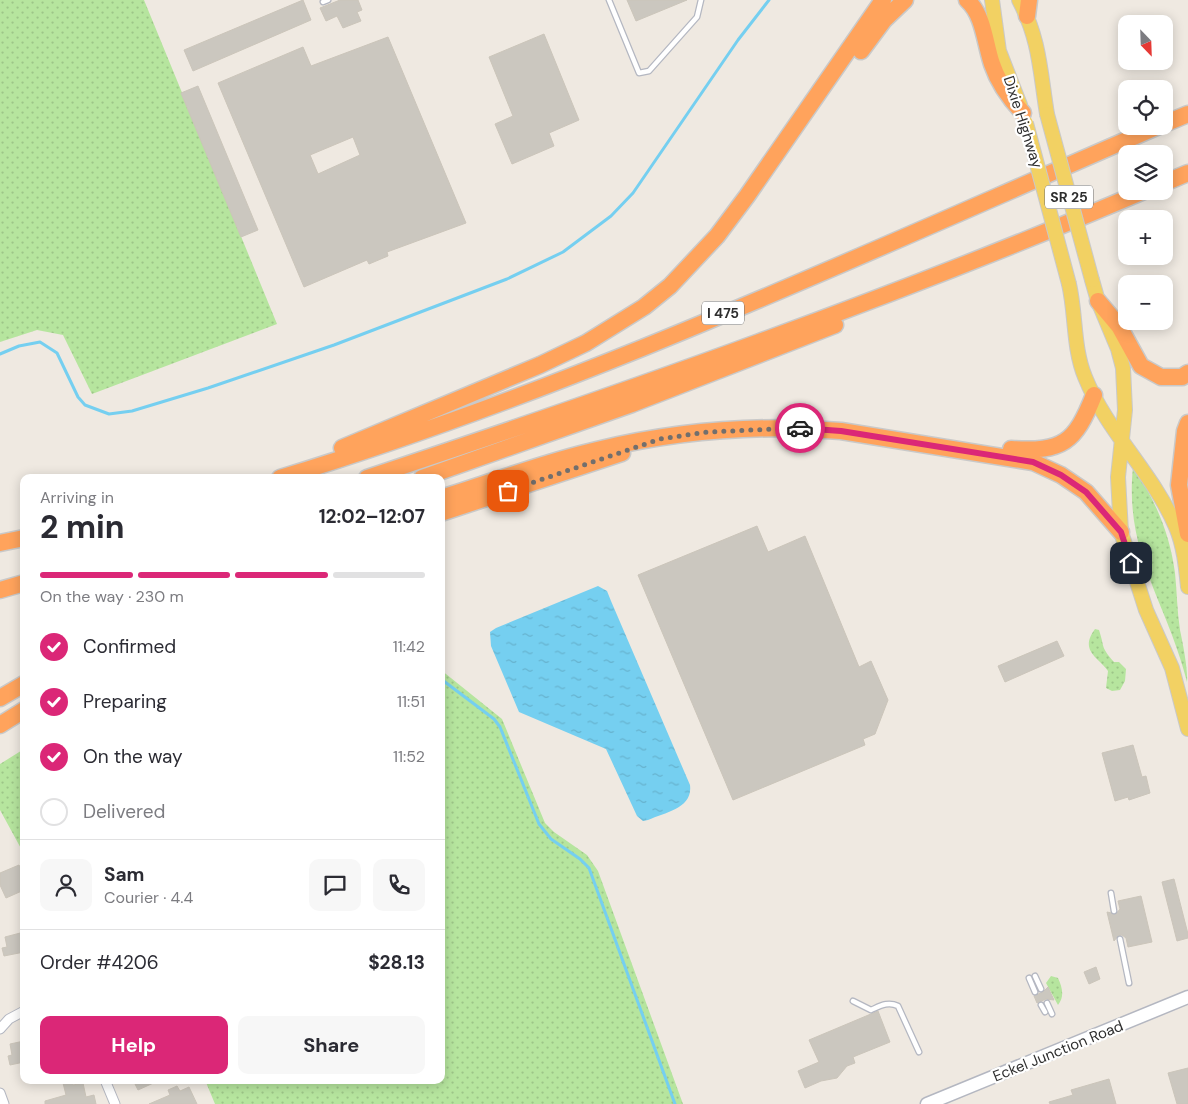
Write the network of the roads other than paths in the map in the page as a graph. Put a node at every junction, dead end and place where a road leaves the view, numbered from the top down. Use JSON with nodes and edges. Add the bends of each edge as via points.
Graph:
{"nodes":[{"id":1,"x":328,"y":0,"type":"edge"},
{"id":2,"x":609,"y":0,"type":"edge"},
{"id":3,"x":701,"y":0,"type":"edge"},
{"id":4,"x":883,"y":0,"type":"edge"},
{"id":5,"x":905,"y":0,"type":"edge"},
{"id":6,"x":967,"y":0,"type":"edge"},
{"id":7,"x":992,"y":0,"type":"edge"},
{"id":8,"x":1019,"y":0,"type":"edge"},
{"id":9,"x":323,"y":2,"type":"dead end"},
{"id":10,"x":1028,"y":8,"type":"edge"},
{"id":11,"x":1188,"y":114,"type":"edge"},
{"id":12,"x":1025,"y":118,"type":"junction"},
{"id":13,"x":1173,"y":120,"type":"edge"},
{"id":14,"x":1138,"y":135,"type":"edge"},
{"id":15,"x":1188,"y":173,"type":"edge"},
{"id":16,"x":1173,"y":179,"type":"edge"},
{"id":17,"x":1123,"y":200,"type":"edge"},
{"id":18,"x":1096,"y":212,"type":"junction"},
{"id":19,"x":717,"y":236,"type":"junction"},
{"id":20,"x":1098,"y":301,"type":"junction"},
{"id":21,"x":1188,"y":374,"type":"edge"},
{"id":22,"x":1094,"y":395,"type":"junction"},
{"id":23,"x":1188,"y":423,"type":"edge"},
{"id":24,"x":660,"y":439,"type":"junction"},
{"id":25,"x":1122,"y":440,"type":"junction"},
{"id":26,"x":921,"y":443,"type":"junction"},
{"id":27,"x":283,"y":474,"type":"edge"},
{"id":28,"x":292,"y":474,"type":"edge"},
{"id":29,"x":379,"y":474,"type":"edge"},
{"id":30,"x":433,"y":474,"type":"edge"},
{"id":31,"x":445,"y":497,"type":"edge"},
{"id":32,"x":445,"y":512,"type":"edge"},
{"id":33,"x":1121,"y":532,"type":"junction"},
{"id":34,"x":1188,"y":534,"type":"edge"},
{"id":35,"x":20,"y":539,"type":"edge"},
{"id":36,"x":0,"y":542,"type":"edge"},
{"id":37,"x":20,"y":585,"type":"edge"},
{"id":38,"x":1188,"y":587,"type":"edge"},
{"id":39,"x":0,"y":590,"type":"edge"},
{"id":40,"x":20,"y":686,"type":"edge"},
{"id":41,"x":20,"y":694,"type":"edge"},
{"id":42,"x":0,"y":698,"type":"edge"},
{"id":43,"x":0,"y":706,"type":"edge"},
{"id":44,"x":20,"y":712,"type":"edge"},
{"id":45,"x":0,"y":725,"type":"edge"},
{"id":46,"x":1187,"y":725,"type":"edge"},
{"id":47,"x":1111,"y":893,"type":"dead end"},
{"id":48,"x":1114,"y":910,"type":"dead end"},
{"id":49,"x":1120,"y":939,"type":"dead end"},
{"id":50,"x":1035,"y":976,"type":"dead end"},
{"id":51,"x":1029,"y":978,"type":"dead end"},
{"id":52,"x":1129,"y":983,"type":"dead end"},
{"id":53,"x":1041,"y":989,"type":"dead end"},
{"id":54,"x":1035,"y":992,"type":"dead end"},
{"id":55,"x":1188,"y":997,"type":"edge"},
{"id":56,"x":854,"y":1001,"type":"dead end"},
{"id":57,"x":1047,"y":1003,"type":"dead end"},
{"id":58,"x":1041,"y":1005,"type":"dead end"},
{"id":59,"x":1045,"y":1012,"type":"dead end"},
{"id":60,"x":20,"y":1013,"type":"edge"},
{"id":61,"x":1052,"y":1014,"type":"dead end"},
{"id":62,"x":0,"y":1028,"type":"edge"},
{"id":63,"x":919,"y":1052,"type":"dead end"},
{"id":64,"x":107,"y":1084,"type":"edge"},
{"id":65,"x":0,"y":1093,"type":"edge"},
{"id":66,"x":4,"y":1104,"type":"edge"},
{"id":67,"x":115,"y":1104,"type":"edge"},
{"id":68,"x":928,"y":1104,"type":"edge"}],
"edges":[{"from":1,"to":9,"type":"lane"},
{"from":2,"to":3,"type":"lane","via":[[639,73],[649,71],[697,17]]},
{"from":4,"to":19,"type":"highway"},
{"from":5,"to":19,"type":"highway","via":[[884,20],[766,182]]},
{"from":6,"to":12,"type":"highway","via":[[976,12],[1002,86]]},
{"from":7,"to":12,"type":"main road","name":"Dixie Highway","via":[[999,51]]},
{"from":8,"to":10,"type":"main road","name":"Dixie Highway","number":"SR 25"},
{"from":10,"to":20,"type":"main road","name":"Dixie Highway","number":"SR 25","bridge":true,"via":[[1038,44],[1047,114]]},
{"from":11,"to":13,"type":"highway"},
{"from":12,"to":22,"type":"main road","name":"Dixie Highway","bridge":true,"via":[[1074,306],[1079,356]]},
{"from":14,"to":28,"type":"highway","number":"I 475","via":[[633,351],[421,432]]},
{"from":15,"to":16,"type":"highway"},
{"from":17,"to":18,"type":"highway","number":"I 475"},
{"from":18,"to":29,"type":"highway","number":"I 475","via":[[738,350]]},
{"from":18,"to":30,"type":"highway","via":[[828,328],[632,404]]},
{"from":19,"to":27,"type":"highway","via":[[670,286],[637,312],[586,343]]},
{"from":20,"to":21,"type":"highway","via":[[1119,326],[1141,366],[1161,377]]},
{"from":20,"to":25,"type":"main road","name":"Dixie Highway","number":"SR 25","via":[[1123,368],[1126,410]]},
{"from":22,"to":25,"type":"main road","name":"Dixie Highway"},
{"from":22,"to":26,"type":"highway","via":[[1074,435],[1055,447],[1034,450]]},
{"from":23,"to":34,"type":"highway","via":[[1178,485]]},
{"from":24,"to":26,"type":"highway","via":[[744,429],[812,428]]},
{"from":24,"to":31,"type":"highway","via":[[594,450]]},
{"from":24,"to":32,"type":"highway"},
{"from":25,"to":33,"type":"main road","name":"Dixie Highway","number":"SR 25","via":[[1118,477]]},
{"from":25,"to":38,"type":"main road","name":"Dixie Highway","via":[[1177,528]]},
{"from":26,"to":33,"type":"highway","via":[[1033,462],[1086,492]]},
{"from":33,"to":46,"type":"main road","name":"Dixie Highway","via":[[1146,610],[1172,668]]},
{"from":35,"to":36,"type":"highway"},
{"from":37,"to":39,"type":"highway"},
{"from":40,"to":42,"type":"highway"},
{"from":41,"to":43,"type":"highway"},
{"from":44,"to":45,"type":"highway"},
{"from":47,"to":48,"type":"lane"},
{"from":49,"to":52,"type":"lane"},
{"from":50,"to":53,"type":"lane"},
{"from":51,"to":54,"type":"lane"},
{"from":55,"to":68,"type":"street","name":"Eckel Junction Road"},
{"from":56,"to":63,"type":"lane","via":[[871,1010],[884,1004],[898,1006]]},
{"from":57,"to":61,"type":"lane"},
{"from":58,"to":59,"type":"lane"},
{"from":60,"to":62,"type":"street"},
{"from":64,"to":67,"type":"street"},
{"from":65,"to":66,"type":"street"}]}
